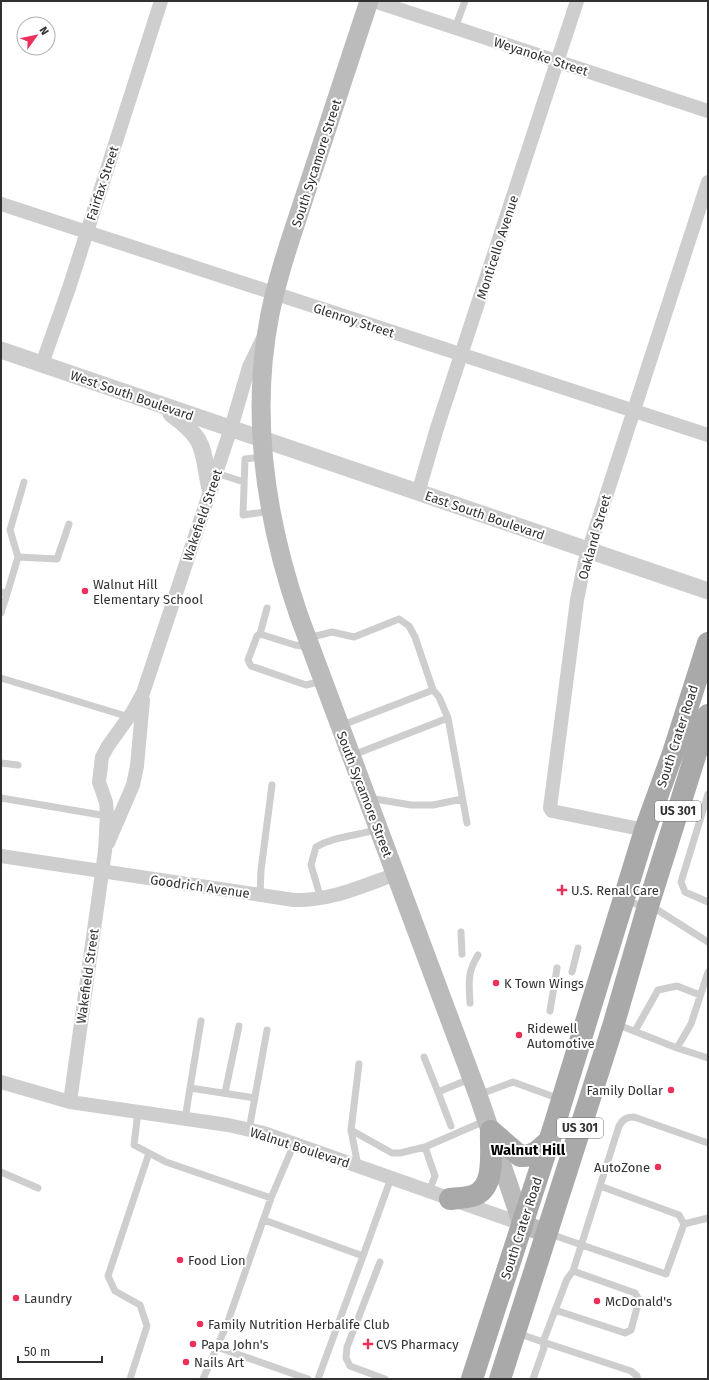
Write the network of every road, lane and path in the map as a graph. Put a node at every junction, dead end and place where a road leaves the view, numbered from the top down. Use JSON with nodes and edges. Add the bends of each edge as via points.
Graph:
{"nodes":[{"id":1,"x":161,"y":1,"type":"edge"},
{"id":2,"x":369,"y":1,"type":"edge"},
{"id":3,"x":374,"y":1,"type":"edge"},
{"id":4,"x":466,"y":1,"type":"edge"},
{"id":5,"x":577,"y":1,"type":"edge"},
{"id":6,"x":455,"y":28,"type":"junction"},
{"id":7,"x":557,"y":61,"type":"junction"},
{"id":8,"x":708,"y":111,"type":"edge"},
{"id":9,"x":708,"y":182,"type":"edge"},
{"id":10,"x":1,"y":204,"type":"edge"},
{"id":11,"x":87,"y":232,"type":"junction"},
{"id":12,"x":275,"y":293,"type":"junction"},
{"id":13,"x":268,"y":327,"type":"junction"},
{"id":14,"x":1,"y":350,"type":"edge"},
{"id":15,"x":462,"y":354,"type":"junction"},
{"id":16,"x":42,"y":364,"type":"junction"},
{"id":17,"x":157,"y":404,"type":"junction"},
{"id":18,"x":633,"y":411,"type":"junction"},
{"id":19,"x":231,"y":428,"type":"junction"},
{"id":20,"x":708,"y":435,"type":"edge"},
{"id":21,"x":263,"y":448,"type":"junction"},
{"id":22,"x":216,"y":473,"type":"junction"},
{"id":23,"x":24,"y":482,"type":"dead end"},
{"id":24,"x":244,"y":482,"type":"junction"},
{"id":25,"x":210,"y":489,"type":"junction"},
{"id":26,"x":418,"y":493,"type":"junction"},
{"id":27,"x":271,"y":511,"type":"junction"},
{"id":28,"x":69,"y":524,"type":"dead end"},
{"id":29,"x":588,"y":550,"type":"junction"},
{"id":30,"x":18,"y":557,"type":"junction"},
{"id":31,"x":708,"y":591,"type":"edge"},
{"id":32,"x":4,"y":593,"type":"edge"},
{"id":33,"x":267,"y":608,"type":"dead end"},
{"id":34,"x":1,"y":613,"type":"edge"},
{"id":35,"x":260,"y":634,"type":"junction"},
{"id":36,"x":309,"y":643,"type":"junction"},
{"id":37,"x":708,"y":643,"type":"edge"},
{"id":38,"x":1,"y":678,"type":"edge"},
{"id":39,"x":323,"y":681,"type":"junction"},
{"id":40,"x":433,"y":690,"type":"junction"},
{"id":41,"x":143,"y":693,"type":"junction"},
{"id":42,"x":708,"y":715,"type":"edge"},
{"id":43,"x":129,"y":717,"type":"junction"},
{"id":44,"x":448,"y":718,"type":"junction"},
{"id":45,"x":339,"y":726,"type":"junction"},
{"id":46,"x":351,"y":756,"type":"junction"},
{"id":47,"x":1,"y":763,"type":"edge"},
{"id":48,"x":18,"y":765,"type":"dead end"},
{"id":49,"x":272,"y":785,"type":"dead end"},
{"id":50,"x":708,"y":794,"type":"edge"},
{"id":51,"x":1,"y":798,"type":"edge"},
{"id":52,"x":367,"y":798,"type":"junction"},
{"id":53,"x":462,"y":799,"type":"junction"},
{"id":54,"x":107,"y":816,"type":"junction"},
{"id":55,"x":467,"y":823,"type":"dead end"},
{"id":56,"x":379,"y":829,"type":"junction"},
{"id":57,"x":645,"y":830,"type":"junction"},
{"id":58,"x":105,"y":851,"type":"junction"},
{"id":59,"x":1,"y":856,"type":"edge"},
{"id":60,"x":102,"y":872,"type":"junction"},
{"id":61,"x":396,"y":874,"type":"junction"},
{"id":62,"x":260,"y":895,"type":"junction"},
{"id":63,"x":321,"y":899,"type":"junction"},
{"id":64,"x":623,"y":901,"type":"junction"},
{"id":65,"x":708,"y":902,"type":"edge"},
{"id":66,"x":648,"y":906,"type":"junction"},
{"id":67,"x":462,"y":932,"type":"dead end"},
{"id":68,"x":708,"y":942,"type":"edge"},
{"id":69,"x":578,"y":948,"type":"dead end"},
{"id":70,"x":462,"y":954,"type":"dead end"},
{"id":71,"x":478,"y":954,"type":"dead end"},
{"id":72,"x":557,"y":968,"type":"dead end"},
{"id":73,"x":572,"y":972,"type":"dead end"},
{"id":74,"x":708,"y":972,"type":"edge"},
{"id":75,"x":700,"y":995,"type":"junction"},
{"id":76,"x":470,"y":1003,"type":"dead end"},
{"id":77,"x":550,"y":1011,"type":"dead end"},
{"id":78,"x":201,"y":1020,"type":"dead end"},
{"id":79,"x":614,"y":1023,"type":"junction"},
{"id":80,"x":239,"y":1026,"type":"dead end"},
{"id":81,"x":268,"y":1030,"type":"dead end"},
{"id":82,"x":635,"y":1031,"type":"junction"},
{"id":83,"x":677,"y":1048,"type":"junction"},
{"id":84,"x":424,"y":1057,"type":"dead end"},
{"id":85,"x":708,"y":1058,"type":"edge"},
{"id":86,"x":359,"y":1064,"type":"dead end"},
{"id":87,"x":472,"y":1077,"type":"junction"},
{"id":88,"x":1,"y":1082,"type":"edge"},
{"id":89,"x":190,"y":1088,"type":"junction"},
{"id":90,"x":438,"y":1092,"type":"junction"},
{"id":91,"x":225,"y":1093,"type":"junction"},
{"id":92,"x":478,"y":1095,"type":"junction"},
{"id":93,"x":255,"y":1098,"type":"junction"},
{"id":94,"x":562,"y":1100,"type":"junction"},
{"id":95,"x":70,"y":1102,"type":"junction"},
{"id":96,"x":138,"y":1112,"type":"junction"},
{"id":97,"x":185,"y":1119,"type":"junction"},
{"id":98,"x":489,"y":1125,"type":"junction"},
{"id":99,"x":452,"y":1126,"type":"dead end"},
{"id":100,"x":249,"y":1130,"type":"junction"},
{"id":101,"x":351,"y":1130,"type":"junction"},
{"id":102,"x":550,"y":1140,"type":"junction"},
{"id":103,"x":708,"y":1143,"type":"edge"},
{"id":104,"x":294,"y":1144,"type":"junction"},
{"id":105,"x":424,"y":1147,"type":"junction"},
{"id":106,"x":149,"y":1153,"type":"junction"},
{"id":107,"x":358,"y":1166,"type":"junction"},
{"id":108,"x":1,"y":1172,"type":"edge"},
{"id":109,"x":391,"y":1178,"type":"junction"},
{"id":110,"x":600,"y":1186,"type":"junction"},
{"id":111,"x":38,"y":1188,"type":"dead end"},
{"id":112,"x":429,"y":1191,"type":"junction"},
{"id":113,"x":271,"y":1198,"type":"junction"},
{"id":114,"x":450,"y":1199,"type":"junction"},
{"id":115,"x":708,"y":1218,"type":"edge"},
{"id":116,"x":264,"y":1220,"type":"junction"},
{"id":117,"x":522,"y":1224,"type":"junction"},
{"id":118,"x":684,"y":1224,"type":"junction"},
{"id":119,"x":546,"y":1233,"type":"junction"},
{"id":120,"x":582,"y":1245,"type":"junction"},
{"id":121,"x":363,"y":1256,"type":"junction"},
{"id":122,"x":380,"y":1262,"type":"dead end"},
{"id":123,"x":573,"y":1271,"type":"junction"},
{"id":124,"x":556,"y":1310,"type":"junction"},
{"id":125,"x":514,"y":1332,"type":"junction"},
{"id":126,"x":543,"y":1342,"type":"junction"},
{"id":127,"x":217,"y":1347,"type":"junction"},
{"id":128,"x":637,"y":1377,"type":"edge"},
{"id":129,"x":130,"y":1379,"type":"edge"},
{"id":130,"x":203,"y":1379,"type":"edge"},
{"id":131,"x":308,"y":1379,"type":"edge"},
{"id":132,"x":318,"y":1379,"type":"edge"},
{"id":133,"x":385,"y":1379,"type":"edge"},
{"id":134,"x":472,"y":1379,"type":"edge"},
{"id":135,"x":500,"y":1379,"type":"edge"},
{"id":136,"x":533,"y":1379,"type":"edge"}],
"edges":[{"from":1,"to":11,"type":"street","name":"Fairfax Street"},
{"from":2,"to":12,"type":"main road","name":"South Sycamore Street","via":[[286,252]]},
{"from":3,"to":6,"type":"street","name":"Weyanoke Street"},
{"from":4,"to":6,"type":"lane"},
{"from":5,"to":7,"type":"street","name":"Monticello Avenue"},
{"from":6,"to":7,"type":"street","name":"Weyanoke Street"},
{"from":7,"to":8,"type":"street","name":"Weyanoke Street"},
{"from":7,"to":15,"type":"street","name":"Monticello Avenue"},
{"from":9,"to":18,"type":"street","name":"Oakland Street"},
{"from":10,"to":11,"type":"street","name":"Glenroy Street"},
{"from":11,"to":12,"type":"street","name":"Glenroy Street"},
{"from":11,"to":16,"type":"street","name":"Fairfax Street"},
{"from":12,"to":13,"type":"main road","name":"South Sycamore Street"},
{"from":12,"to":15,"type":"street","name":"Glenroy Street"},
{"from":13,"to":19,"type":"street","name":"South Sycamore Street","via":[[249,367]]},
{"from":13,"to":21,"type":"main road","name":"South Sycamore Street","via":[[261,415]]},
{"from":14,"to":16,"type":"street","name":"West South Boulevard"},
{"from":15,"to":18,"type":"street","name":"Glenroy Street"},
{"from":15,"to":26,"type":"street","name":"Monticello Avenue"},
{"from":16,"to":17,"type":"street","name":"West South Boulevard"},
{"from":17,"to":19,"type":"street","name":"West South Boulevard"},
{"from":17,"to":25,"type":"street","via":[[194,433],[204,454]]},
{"from":18,"to":20,"type":"street","name":"Glenroy Street"},
{"from":18,"to":29,"type":"street","name":"Oakland Street"},
{"from":19,"to":21,"type":"street","name":"West South Boulevard"},
{"from":19,"to":22,"type":"street","name":"Wakefield Street"},
{"from":21,"to":24,"type":"lane","via":[[245,459]]},
{"from":21,"to":26,"type":"street","name":"East South Boulevard"},
{"from":21,"to":27,"type":"main road","name":"South Sycamore Street"},
{"from":22,"to":24,"type":"lane"},
{"from":22,"to":25,"type":"street","name":"Wakefield Street"},
{"from":23,"to":30,"type":"lane","via":[[10,530]]},
{"from":24,"to":27,"type":"lane","via":[[243,515]]},
{"from":25,"to":41,"type":"street","name":"Wakefield Street"},
{"from":26,"to":29,"type":"street","name":"East South Boulevard"},
{"from":27,"to":36,"type":"main road","name":"South Sycamore Street","via":[[278,551]]},
{"from":28,"to":30,"type":"lane","via":[[57,560]]},
{"from":29,"to":31,"type":"street","name":"East South Boulevard"},
{"from":29,"to":57,"type":"street","name":"Oakland Street","via":[[577,600],[550,808],[552,811]]},
{"from":30,"to":32,"type":"lane"},
{"from":32,"to":34,"type":"lane"},
{"from":33,"to":35,"type":"lane"},
{"from":35,"to":36,"type":"lane","via":[[295,645]]},
{"from":35,"to":39,"type":"lane","via":[[248,660],[251,666],[306,685]]},
{"from":36,"to":39,"type":"main road","name":"South Sycamore Street"},
{"from":36,"to":40,"type":"lane","via":[[332,632],[354,637],[399,620],[409,626],[415,637]]},
{"from":37,"to":57,"type":"main road","name":"South Crater Road","number":"US 301"},
{"from":38,"to":43,"type":"lane"},
{"from":39,"to":45,"type":"main road","name":"South Sycamore Street"},
{"from":40,"to":44,"type":"lane"},
{"from":40,"to":45,"type":"lane"},
{"from":41,"to":43,"type":"street","name":"Wakefield Street"},
{"from":41,"to":58,"type":"street","name":"Wakefield Street","via":[[133,785]]},
{"from":42,"to":66,"type":"main road","name":"South Crater Road","number":"US 301"},
{"from":43,"to":54,"type":"street","name":"Wakefield Street","via":[[108,746],[99,770],[99,782],[106,802]]},
{"from":44,"to":46,"type":"lane"},
{"from":44,"to":53,"type":"lane"},
{"from":45,"to":46,"type":"main road","name":"South Sycamore Street"},
{"from":46,"to":52,"type":"main road","name":"South Sycamore Street"},
{"from":47,"to":48,"type":"lane"},
{"from":49,"to":62,"type":"lane"},
{"from":50,"to":65,"type":"lane","via":[[681,882],[685,892]]},
{"from":51,"to":54,"type":"lane"},
{"from":52,"to":53,"type":"lane","via":[[410,805],[433,805]]},
{"from":52,"to":56,"type":"main road","name":"South Sycamore Street"},
{"from":53,"to":55,"type":"lane"},
{"from":54,"to":58,"type":"street","name":"Wakefield Street"},
{"from":56,"to":61,"type":"main road","name":"South Sycamore Street"},
{"from":56,"to":63,"type":"lane","via":[[360,835],[340,837],[316,847],[311,865]]},
{"from":57,"to":64,"type":"main road","name":"South Crater Road","number":"US 301"},
{"from":58,"to":60,"type":"street","name":"Wakefield Street"},
{"from":59,"to":60,"type":"street","name":"Goodrich Avenue"},
{"from":60,"to":62,"type":"street","name":"Goodrich Avenue"},
{"from":60,"to":95,"type":"street","name":"Wakefield Street"},
{"from":61,"to":63,"type":"street","name":"Goodrich Avenue","via":[[337,896]]},
{"from":61,"to":87,"type":"main road","name":"South Sycamore Street"},
{"from":62,"to":63,"type":"street","name":"Goodrich Avenue","via":[[294,900]]},
{"from":64,"to":66,"type":"lane"},
{"from":64,"to":94,"type":"main road","name":"South Crater Road","number":"US 301"},
{"from":66,"to":68,"type":"lane"},
{"from":66,"to":79,"type":"main road","name":"South Crater Road","number":"US 301"},
{"from":67,"to":70,"type":"lane"},
{"from":69,"to":73,"type":"lane"},
{"from":71,"to":76,"type":"lane","via":[[470,968],[468,980]]},
{"from":72,"to":77,"type":"lane"},
{"from":74,"to":75,"type":"lane"},
{"from":75,"to":82,"type":"lane","via":[[677,986],[658,990]]},
{"from":75,"to":83,"type":"lane","via":[[691,1024]]},
{"from":78,"to":89,"type":"lane"},
{"from":79,"to":82,"type":"lane"},
{"from":79,"to":119,"type":"main road","name":"South Crater Road","number":"US 301"},
{"from":80,"to":91,"type":"lane"},
{"from":81,"to":93,"type":"lane"},
{"from":82,"to":83,"type":"lane"},
{"from":83,"to":85,"type":"lane"},
{"from":84,"to":90,"type":"lane"},
{"from":86,"to":101,"type":"lane"},
{"from":87,"to":90,"type":"lane"},
{"from":87,"to":92,"type":"main road","name":"South Sycamore Street"},
{"from":88,"to":95,"type":"street","name":"Walnut Boulevard"},
{"from":89,"to":91,"type":"lane"},
{"from":89,"to":97,"type":"lane"},
{"from":90,"to":99,"type":"lane"},
{"from":91,"to":93,"type":"lane"},
{"from":92,"to":94,"type":"lane","via":[[513,1082]]},
{"from":92,"to":98,"type":"main road","name":"South Sycamore Street"},
{"from":93,"to":100,"type":"lane"},
{"from":94,"to":102,"type":"main road","name":"South Crater Road","number":"US 301"},
{"from":95,"to":96,"type":"street","name":"Walnut Boulevard"},
{"from":96,"to":97,"type":"street","name":"Walnut Boulevard"},
{"from":96,"to":106,"type":"lane","via":[[134,1145]]},
{"from":97,"to":100,"type":"street","name":"Walnut Boulevard"},
{"from":98,"to":102,"type":"main road","via":[[520,1156],[526,1157],[536,1153]]},
{"from":98,"to":105,"type":"lane"},
{"from":98,"to":114,"type":"main road","via":[[489,1176],[486,1184],[472,1196]]},
{"from":98,"to":117,"type":"main road","name":"South Sycamore Street"},
{"from":100,"to":104,"type":"street","name":"Walnut Boulevard"},
{"from":101,"to":105,"type":"lane","via":[[392,1153]]},
{"from":101,"to":107,"type":"lane"},
{"from":102,"to":117,"type":"main road","name":"South Crater Road","number":"US 301"},
{"from":103,"to":110,"type":"lane","via":[[628,1117],[619,1126]]},
{"from":104,"to":107,"type":"street","name":"Walnut Boulevard"},
{"from":104,"to":113,"type":"lane"},
{"from":105,"to":112,"type":"lane","via":[[435,1176]]},
{"from":106,"to":113,"type":"lane","via":[[166,1162]]},
{"from":106,"to":129,"type":"lane","via":[[108,1276],[115,1291],[140,1305],[147,1326]]},
{"from":107,"to":109,"type":"street","name":"Walnut Boulevard"},
{"from":108,"to":111,"type":"lane"},
{"from":109,"to":112,"type":"street","name":"Walnut Boulevard"},
{"from":109,"to":121,"type":"lane"},
{"from":110,"to":118,"type":"lane","via":[[679,1215]]},
{"from":110,"to":120,"type":"lane"},
{"from":112,"to":114,"type":"street","name":"Walnut Boulevard"},
{"from":113,"to":116,"type":"lane"},
{"from":114,"to":117,"type":"street","name":"Walnut Boulevard"},
{"from":115,"to":118,"type":"lane"},
{"from":116,"to":121,"type":"lane"},
{"from":116,"to":127,"type":"lane"},
{"from":117,"to":119,"type":"main road"},
{"from":117,"to":134,"type":"main road","name":"South Crater Road","number":"US 301"},
{"from":118,"to":120,"type":"lane","via":[[666,1274]]},
{"from":119,"to":120,"type":"lane"},
{"from":119,"to":125,"type":"main road","name":"South Crater Road","number":"US 301"},
{"from":120,"to":123,"type":"lane"},
{"from":121,"to":132,"type":"lane"},
{"from":122,"to":133,"type":"lane","via":[[347,1347],[346,1358],[350,1366]]},
{"from":123,"to":124,"type":"lane","via":[[567,1279]]},
{"from":123,"to":124,"type":"lane","via":[[635,1293],[639,1300],[631,1330],[625,1332]]},
{"from":124,"to":126,"type":"lane"},
{"from":125,"to":126,"type":"lane"},
{"from":125,"to":135,"type":"main road","name":"South Crater Road","number":"US 301"},
{"from":126,"to":128,"type":"lane","via":[[631,1372]]},
{"from":126,"to":136,"type":"lane","via":[[544,1348]]},
{"from":127,"to":130,"type":"lane"},
{"from":127,"to":131,"type":"lane"}]}
